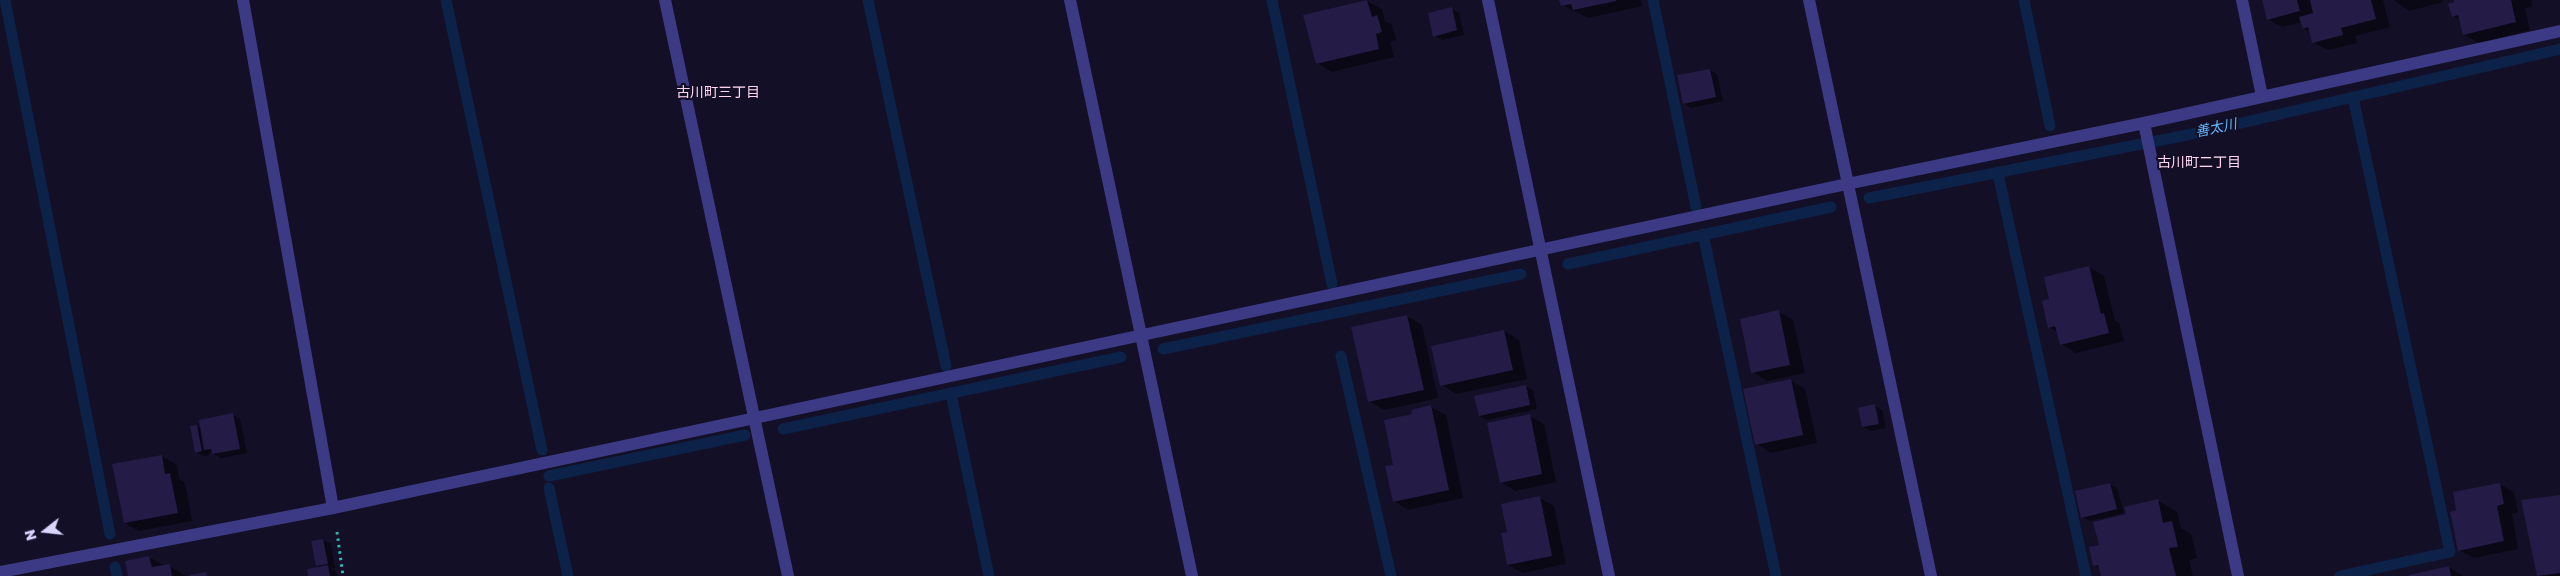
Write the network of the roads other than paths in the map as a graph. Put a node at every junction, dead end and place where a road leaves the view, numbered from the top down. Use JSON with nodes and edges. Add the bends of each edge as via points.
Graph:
{"nodes":[{"id":1,"x":242,"y":0,"type":"edge"},
{"id":2,"x":665,"y":0,"type":"edge"},
{"id":3,"x":1070,"y":0,"type":"edge"},
{"id":4,"x":1488,"y":0,"type":"edge"},
{"id":5,"x":1809,"y":0,"type":"edge"},
{"id":6,"x":2242,"y":0,"type":"edge"},
{"id":7,"x":2560,"y":31,"type":"edge"},
{"id":8,"x":2262,"y":96,"type":"junction"},
{"id":9,"x":2144,"y":123,"type":"junction"},
{"id":10,"x":1847,"y":184,"type":"junction"},
{"id":11,"x":1540,"y":251,"type":"junction"},
{"id":12,"x":1141,"y":336,"type":"junction"},
{"id":13,"x":755,"y":418,"type":"junction"},
{"id":14,"x":333,"y":508,"type":"junction"},
{"id":15,"x":0,"y":572,"type":"edge"},
{"id":16,"x":788,"y":576,"type":"edge"},
{"id":17,"x":1192,"y":576,"type":"edge"},
{"id":18,"x":1609,"y":576,"type":"edge"},
{"id":19,"x":1931,"y":576,"type":"edge"},
{"id":20,"x":2238,"y":576,"type":"edge"}],
"edges":[{"from":1,"to":14,"type":"street"},
{"from":2,"to":13,"type":"street"},
{"from":3,"to":12,"type":"street"},
{"from":4,"to":11,"type":"street"},
{"from":5,"to":10,"type":"street"},
{"from":6,"to":8,"type":"street"},
{"from":7,"to":8,"type":"street"},
{"from":8,"to":9,"type":"street"},
{"from":9,"to":10,"type":"street"},
{"from":9,"to":20,"type":"street"},
{"from":10,"to":11,"type":"street"},
{"from":10,"to":19,"type":"street"},
{"from":11,"to":12,"type":"street"},
{"from":11,"to":18,"type":"street"},
{"from":12,"to":13,"type":"street"},
{"from":12,"to":17,"type":"street"},
{"from":13,"to":14,"type":"street"},
{"from":13,"to":16,"type":"street"},
{"from":14,"to":15,"type":"street"}]}
